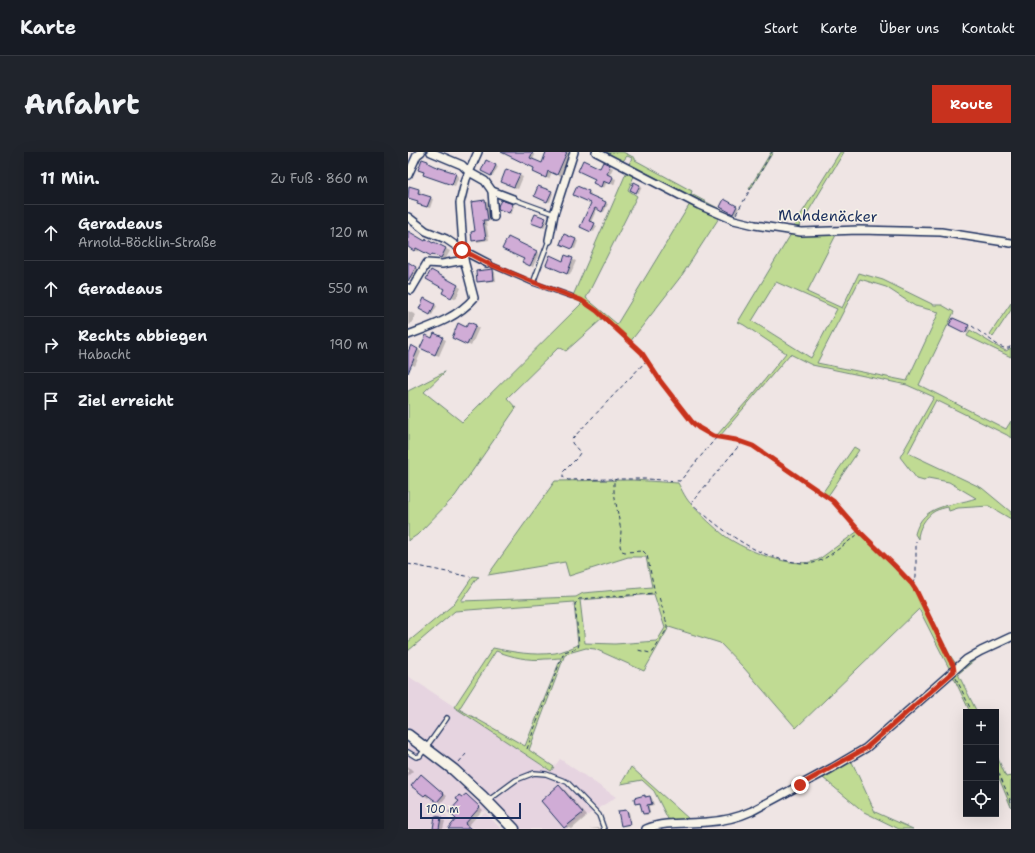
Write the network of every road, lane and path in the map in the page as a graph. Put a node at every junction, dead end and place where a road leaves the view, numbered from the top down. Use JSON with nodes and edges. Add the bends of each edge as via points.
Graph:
{"nodes":[{"id":1,"x":421,"y":152,"type":"edge"},
{"id":2,"x":431,"y":152,"type":"edge"},
{"id":3,"x":478,"y":152,"type":"edge"},
{"id":4,"x":574,"y":152,"type":"edge"},
{"id":5,"x":596,"y":152,"type":"edge"},
{"id":6,"x":772,"y":152,"type":"edge"},
{"id":7,"x":469,"y":172,"type":"junction"},
{"id":8,"x":408,"y":176,"type":"edge"},
{"id":9,"x":492,"y":191,"type":"junction"},
{"id":10,"x":513,"y":199,"type":"joint"},
{"id":11,"x":554,"y":214,"type":"junction"},
{"id":12,"x":408,"y":217,"type":"edge"},
{"id":13,"x":494,"y":217,"type":"dead end"},
{"id":14,"x":733,"y":220,"type":"junction"},
{"id":15,"x":548,"y":240,"type":"joint"},
{"id":16,"x":1011,"y":243,"type":"edge"},
{"id":17,"x":462,"y":250,"type":"junction"},
{"id":18,"x":464,"y":260,"type":"junction"},
{"id":19,"x":487,"y":263,"type":"joint"},
{"id":20,"x":533,"y":282,"type":"junction"},
{"id":21,"x":408,"y":288,"type":"edge"},
{"id":22,"x":571,"y":296,"type":"joint"},
{"id":23,"x":972,"y":326,"type":"dead end"},
{"id":24,"x":408,"y":335,"type":"edge"},
{"id":25,"x":1011,"y":345,"type":"edge"},
{"id":26,"x":647,"y":360,"type":"junction"},
{"id":27,"x":717,"y":437,"type":"junction"},
{"id":28,"x":742,"y":442,"type":"junction"},
{"id":29,"x":614,"y":481,"type":"junction"},
{"id":30,"x":860,"y":532,"type":"junction"},
{"id":31,"x":916,"y":541,"type":"dead end"},
{"id":32,"x":408,"y":564,"type":"edge"},
{"id":33,"x":471,"y":577,"type":"dead end"},
{"id":34,"x":912,"y":584,"type":"junction"},
{"id":35,"x":655,"y":593,"type":"junction"},
{"id":36,"x":1011,"y":637,"type":"edge"},
{"id":37,"x":638,"y":650,"type":"dead end"},
{"id":38,"x":954,"y":671,"type":"junction"},
{"id":39,"x":971,"y":709,"type":"edge"},
{"id":40,"x":447,"y":718,"type":"dead end"},
{"id":41,"x":408,"y":735,"type":"edge"},
{"id":42,"x":426,"y":749,"type":"junction"},
{"id":43,"x":527,"y":749,"type":"dead end"},
{"id":44,"x":408,"y":752,"type":"edge"},
{"id":45,"x":999,"y":773,"type":"edge"},
{"id":46,"x":487,"y":801,"type":"junction"},
{"id":47,"x":1011,"y":802,"type":"edge"},
{"id":48,"x":514,"y":829,"type":"edge"},
{"id":49,"x":604,"y":829,"type":"edge"},
{"id":50,"x":646,"y":829,"type":"edge"}],
"edges":[{"from":1,"to":8,"type":"street","via":[[417,155]]},
{"from":2,"to":7,"type":"street","via":[[462,165]]},
{"from":3,"to":7,"type":"street"},
{"from":4,"to":11,"type":"street"},
{"from":5,"to":14,"type":"street","name":"Mahdenäcker"},
{"from":6,"to":14,"type":"path"},
{"from":7,"to":9,"type":"street","via":[[485,181]]},
{"from":7,"to":17,"type":"street","via":[[460,203]]},
{"from":9,"to":10,"type":"street"},
{"from":9,"to":13,"type":"street"},
{"from":10,"to":11,"type":"lane"},
{"from":11,"to":15,"type":"street"},
{"from":12,"to":17,"type":"street","via":[[426,231],[446,239]]},
{"from":14,"to":16,"type":"street","name":"Mahdenäcker","via":[[801,232],[941,232]]},
{"from":15,"to":20,"type":"lane"},
{"from":17,"to":18,"type":"street"},
{"from":17,"to":19,"type":"street"},
{"from":18,"to":21,"type":"street","via":[[442,264],[427,263],[411,290]]},
{"from":18,"to":24,"type":"street","via":[[474,298],[459,313]]},
{"from":19,"to":20,"type":"lane"},
{"from":20,"to":22,"type":"lane"},
{"from":22,"to":26,"type":"path","via":[[597,311]]},
{"from":23,"to":25,"type":"path","via":[[999,346],[1009,348]]},
{"from":26,"to":27,"type":"path","via":[[692,422],[704,432]]},
{"from":26,"to":29,"type":"path","via":[[572,440],[580,453],[563,472],[563,477],[568,480]]},
{"from":27,"to":28,"type":"path"},
{"from":27,"to":29,"type":"path","via":[[680,481]]},
{"from":28,"to":30,"type":"path","via":[[753,446],[833,501]]},
{"from":28,"to":30,"type":"path","via":[[692,502],[719,527],[770,557],[799,563],[814,563],[823,559]]},
{"from":29,"to":35,"type":"path","via":[[621,531],[620,546],[625,552],[643,551],[647,555]]},
{"from":30,"to":34,"type":"path"},
{"from":31,"to":34,"type":"path","via":[[916,576]]},
{"from":32,"to":33,"type":"path"},
{"from":34,"to":38,"type":"path"},
{"from":35,"to":37,"type":"path","via":[[659,597],[667,629],[653,652]]},
{"from":35,"to":43,"type":"path","via":[[577,600],[575,604],[578,648],[564,652]]},
{"from":36,"to":38,"type":"street","via":[[967,659]]},
{"from":38,"to":39,"type":"path"},
{"from":38,"to":50,"type":"street","via":[[866,748],[752,811],[723,821],[670,824]]},
{"from":40,"to":42,"type":"lane"},
{"from":41,"to":42,"type":"main road"},
{"from":42,"to":44,"type":"lane","via":[[416,757]]},
{"from":42,"to":46,"type":"main road","via":[[454,770]]},
{"from":45,"to":47,"type":"path"},
{"from":46,"to":48,"type":"main road"},
{"from":46,"to":49,"type":"lane","via":[[516,780],[534,773],[546,774],[567,782],[599,815]]}]}
